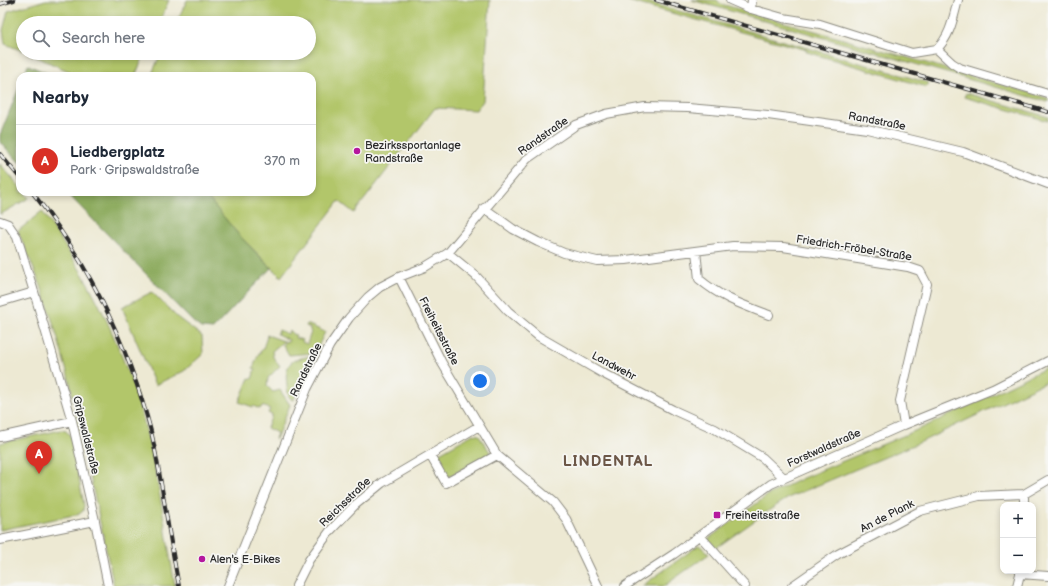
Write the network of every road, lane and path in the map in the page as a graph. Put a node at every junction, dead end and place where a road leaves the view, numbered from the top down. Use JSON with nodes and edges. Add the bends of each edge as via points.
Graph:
{"nodes":[{"id":1,"x":730,"y":0,"type":"edge"},
{"id":2,"x":958,"y":0,"type":"edge"},
{"id":3,"x":751,"y":4,"type":"edge"},
{"id":4,"x":937,"y":49,"type":"junction"},
{"id":5,"x":1048,"y":94,"type":"edge"},
{"id":6,"x":1048,"y":184,"type":"edge"},
{"id":7,"x":484,"y":208,"type":"junction"},
{"id":8,"x":0,"y":221,"type":"edge"},
{"id":9,"x":696,"y":251,"type":"junction"},
{"id":10,"x":448,"y":253,"type":"junction"},
{"id":11,"x":399,"y":277,"type":"junction"},
{"id":12,"x":34,"y":292,"type":"junction"},
{"id":13,"x":0,"y":302,"type":"edge"},
{"id":14,"x":769,"y":315,"type":"dead end"},
{"id":15,"x":1048,"y":361,"type":"edge"},
{"id":16,"x":72,"y":421,"type":"junction"},
{"id":17,"x":904,"y":425,"type":"junction"},
{"id":18,"x":479,"y":426,"type":"junction"},
{"id":19,"x":0,"y":437,"type":"edge"},
{"id":20,"x":430,"y":455,"type":"junction"},
{"id":21,"x":497,"y":455,"type":"junction"},
{"id":22,"x":784,"y":478,"type":"junction"},
{"id":23,"x":1048,"y":481,"type":"edge"},
{"id":24,"x":1024,"y":494,"type":"junction"},
{"id":25,"x":1024,"y":502,"type":"edge"},
{"id":26,"x":95,"y":521,"type":"junction"},
{"id":27,"x":700,"y":536,"type":"junction"},
{"id":28,"x":0,"y":540,"type":"edge"},
{"id":29,"x":1020,"y":574,"type":"edge"},
{"id":30,"x":1029,"y":574,"type":"edge"},
{"id":31,"x":1048,"y":576,"type":"edge"},
{"id":32,"x":108,"y":586,"type":"edge"},
{"id":33,"x":228,"y":586,"type":"edge"},
{"id":34,"x":296,"y":586,"type":"edge"},
{"id":35,"x":598,"y":586,"type":"edge"},
{"id":36,"x":625,"y":586,"type":"edge"},
{"id":37,"x":745,"y":586,"type":"edge"},
{"id":38,"x":792,"y":586,"type":"edge"},
{"id":39,"x":1017,"y":586,"type":"edge"}],
"edges":[{"from":1,"to":3,"type":"street"},
{"from":2,"to":4,"type":"street","via":[[950,32]]},
{"from":3,"to":4,"type":"street","via":[[783,18],[820,24],[912,52]]},
{"from":4,"to":5,"type":"street","via":[[960,68]]},
{"from":6,"to":7,"type":"street","name":"Randstraße","via":[[963,152],[866,129],[768,115],[645,107],[606,114],[576,126],[527,159]]},
{"from":7,"to":9,"type":"street","name":"Friedrich-Fröbel-Straße","via":[[513,229],[538,242],[564,253],[597,262]]},
{"from":7,"to":10,"type":"street","name":"Randstraße"},
{"from":8,"to":12,"type":"street","name":"Gripswaldstraße","via":[[8,224],[17,238]]},
{"from":9,"to":14,"type":"street","via":[[700,279],[713,291],[731,301]]},
{"from":9,"to":17,"type":"street","name":"Friedrich-Fröbel-Straße","via":[[733,246],[783,247],[920,271],[927,284],[900,400]]},
{"from":10,"to":11,"type":"street","name":"Randstraße","via":[[425,267]]},
{"from":10,"to":22,"type":"street","name":"Landwehr","via":[[476,276],[508,311],[538,336],[602,373],[715,429],[763,458]]},
{"from":11,"to":18,"type":"street","name":"Freiheitsstraße","via":[[442,364]]},
{"from":11,"to":33,"type":"street","name":"Randstraße","via":[[368,296],[337,334],[318,366]]},
{"from":12,"to":13,"type":"street"},
{"from":12,"to":16,"type":"street","name":"Gripswaldstraße"},
{"from":15,"to":17,"type":"street","name":"Forstwaldstraße","via":[[993,389]]},
{"from":16,"to":19,"type":"street"},
{"from":16,"to":26,"type":"street","name":"Gripswaldstraße"},
{"from":17,"to":22,"type":"street","name":"Forstwaldstraße"},
{"from":18,"to":20,"type":"street","name":"Reichsstraße"},
{"from":18,"to":21,"type":"street","name":"Freiheitsstraße"},
{"from":20,"to":21,"type":"street","via":[[446,482]]},
{"from":20,"to":34,"type":"street","name":"Reichsstraße","via":[[382,483],[355,505],[330,531],[309,560]]},
{"from":21,"to":35,"type":"street","name":"Freiheitsstraße","via":[[553,502],[566,520]]},
{"from":22,"to":27,"type":"street","name":"Forstwaldstraße","via":[[771,484]]},
{"from":23,"to":24,"type":"street","name":"An de Plank"},
{"from":24,"to":25,"type":"street"},
{"from":24,"to":38,"type":"street","name":"An de Plank","via":[[979,496],[920,511],[838,554]]},
{"from":26,"to":28,"type":"street"},
{"from":26,"to":32,"type":"street","name":"Gripswaldstraße"},
{"from":27,"to":36,"type":"street","name":"Forstwaldstraße"},
{"from":27,"to":37,"type":"street"},
{"from":29,"to":39,"type":"street"},
{"from":30,"to":31,"type":"street"}]}
